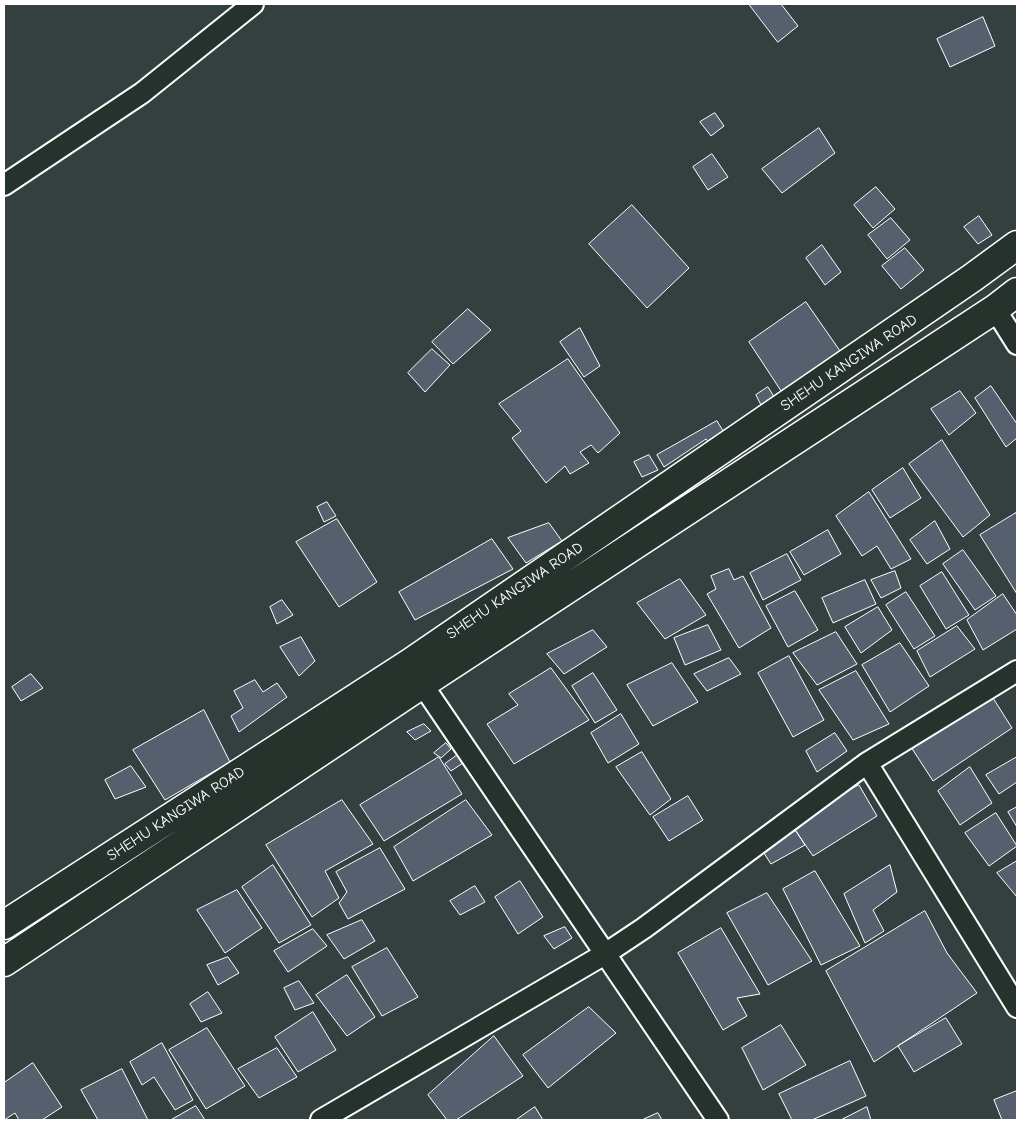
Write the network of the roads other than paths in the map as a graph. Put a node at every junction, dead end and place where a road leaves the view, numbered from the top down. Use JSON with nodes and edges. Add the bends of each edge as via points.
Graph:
{"nodes":[{"id":1,"x":253,"y":4,"type":"edge"},
{"id":2,"x":4,"y":185,"type":"edge"},
{"id":3,"x":1017,"y":245,"type":"edge"},
{"id":4,"x":1017,"y":292,"type":"edge"},
{"id":5,"x":995,"y":309,"type":"junction"},
{"id":6,"x":1017,"y":344,"type":"edge"},
{"id":7,"x":1017,"y":670,"type":"edge"},
{"id":8,"x":422,"y":684,"type":"junction"},
{"id":9,"x":867,"y":763,"type":"junction"},
{"id":10,"x":4,"y":925,"type":"edge"},
{"id":11,"x":605,"y":954,"type":"junction"},
{"id":12,"x":4,"y":962,"type":"edge"},
{"id":13,"x":1017,"y":1007,"type":"edge"},
{"id":14,"x":321,"y":1120,"type":"edge"},
{"id":15,"x":718,"y":1120,"type":"edge"}],
"edges":[{"from":1,"to":2,"type":"street","via":[[142,93]]},
{"from":3,"to":10,"type":"main road","name":"SHEHU KANGIWA ROAD","via":[[410,663]]},
{"from":4,"to":5,"type":"main road","name":"SHEHU KANGIWA ROAD"},
{"from":5,"to":6,"type":"street"},
{"from":5,"to":8,"type":"main road","name":"SHEHU KANGIWA ROAD"},
{"from":7,"to":9,"type":"street"},
{"from":8,"to":11,"type":"street"},
{"from":8,"to":12,"type":"main road","name":"SHEHU KANGIWA ROAD"},
{"from":9,"to":11,"type":"street"},
{"from":9,"to":13,"type":"street"},
{"from":11,"to":14,"type":"street"},
{"from":11,"to":15,"type":"street"}]}
